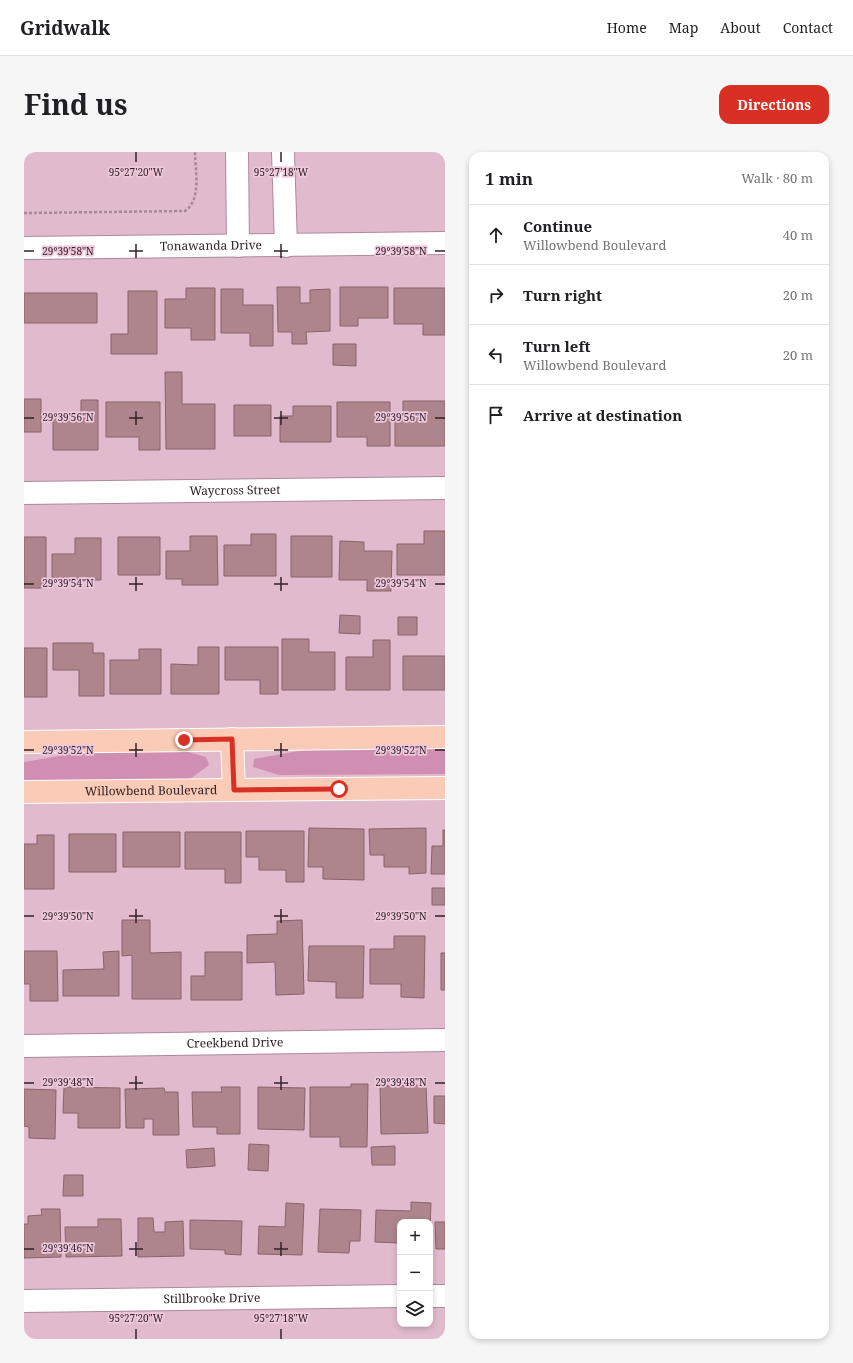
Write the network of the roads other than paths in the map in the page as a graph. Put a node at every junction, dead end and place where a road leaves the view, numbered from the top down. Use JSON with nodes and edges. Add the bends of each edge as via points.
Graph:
{"nodes":[{"id":1,"x":237,"y":152,"type":"edge"},
{"id":2,"x":283,"y":152,"type":"edge"},
{"id":3,"x":445,"y":243,"type":"edge"},
{"id":4,"x":238,"y":246,"type":"junction"},
{"id":5,"x":286,"y":246,"type":"junction"},
{"id":6,"x":24,"y":248,"type":"edge"},
{"id":7,"x":445,"y":488,"type":"edge"},
{"id":8,"x":24,"y":494,"type":"edge"},
{"id":9,"x":445,"y":736,"type":"edge"},
{"id":10,"x":232,"y":739,"type":"junction"},
{"id":11,"x":57,"y":741,"type":"junction"},
{"id":12,"x":24,"y":742,"type":"edge"},
{"id":13,"x":24,"y":748,"type":"edge"},
{"id":14,"x":445,"y":788,"type":"edge"},
{"id":15,"x":234,"y":790,"type":"junction"},
{"id":16,"x":24,"y":792,"type":"edge"},
{"id":17,"x":445,"y":1040,"type":"edge"},
{"id":18,"x":24,"y":1046,"type":"edge"},
{"id":19,"x":397,"y":1296,"type":"edge"},
{"id":20,"x":433,"y":1296,"type":"edge"},
{"id":21,"x":445,"y":1296,"type":"edge"},
{"id":22,"x":24,"y":1301,"type":"edge"}],
"edges":[{"from":1,"to":4,"type":"street"},
{"from":2,"to":5,"type":"street"},
{"from":3,"to":5,"type":"street","name":"Tonawanda Drive"},
{"from":4,"to":5,"type":"street","name":"Tonawanda Drive"},
{"from":4,"to":6,"type":"street","name":"Tonawanda Drive"},
{"from":7,"to":8,"type":"street","name":"Waycross Street"},
{"from":9,"to":10,"type":"main road"},
{"from":10,"to":11,"type":"main road"},
{"from":10,"to":15,"type":"main road"},
{"from":11,"to":12,"type":"main road"},
{"from":11,"to":13,"type":"main road"},
{"from":14,"to":15,"type":"main road","name":"Willowbend Boulevard"},
{"from":15,"to":16,"type":"main road","name":"Willowbend Boulevard"},
{"from":17,"to":18,"type":"street","name":"Creekbend Drive"},
{"from":19,"to":22,"type":"street","name":"Stillbrooke Drive"},
{"from":20,"to":21,"type":"street"}]}
